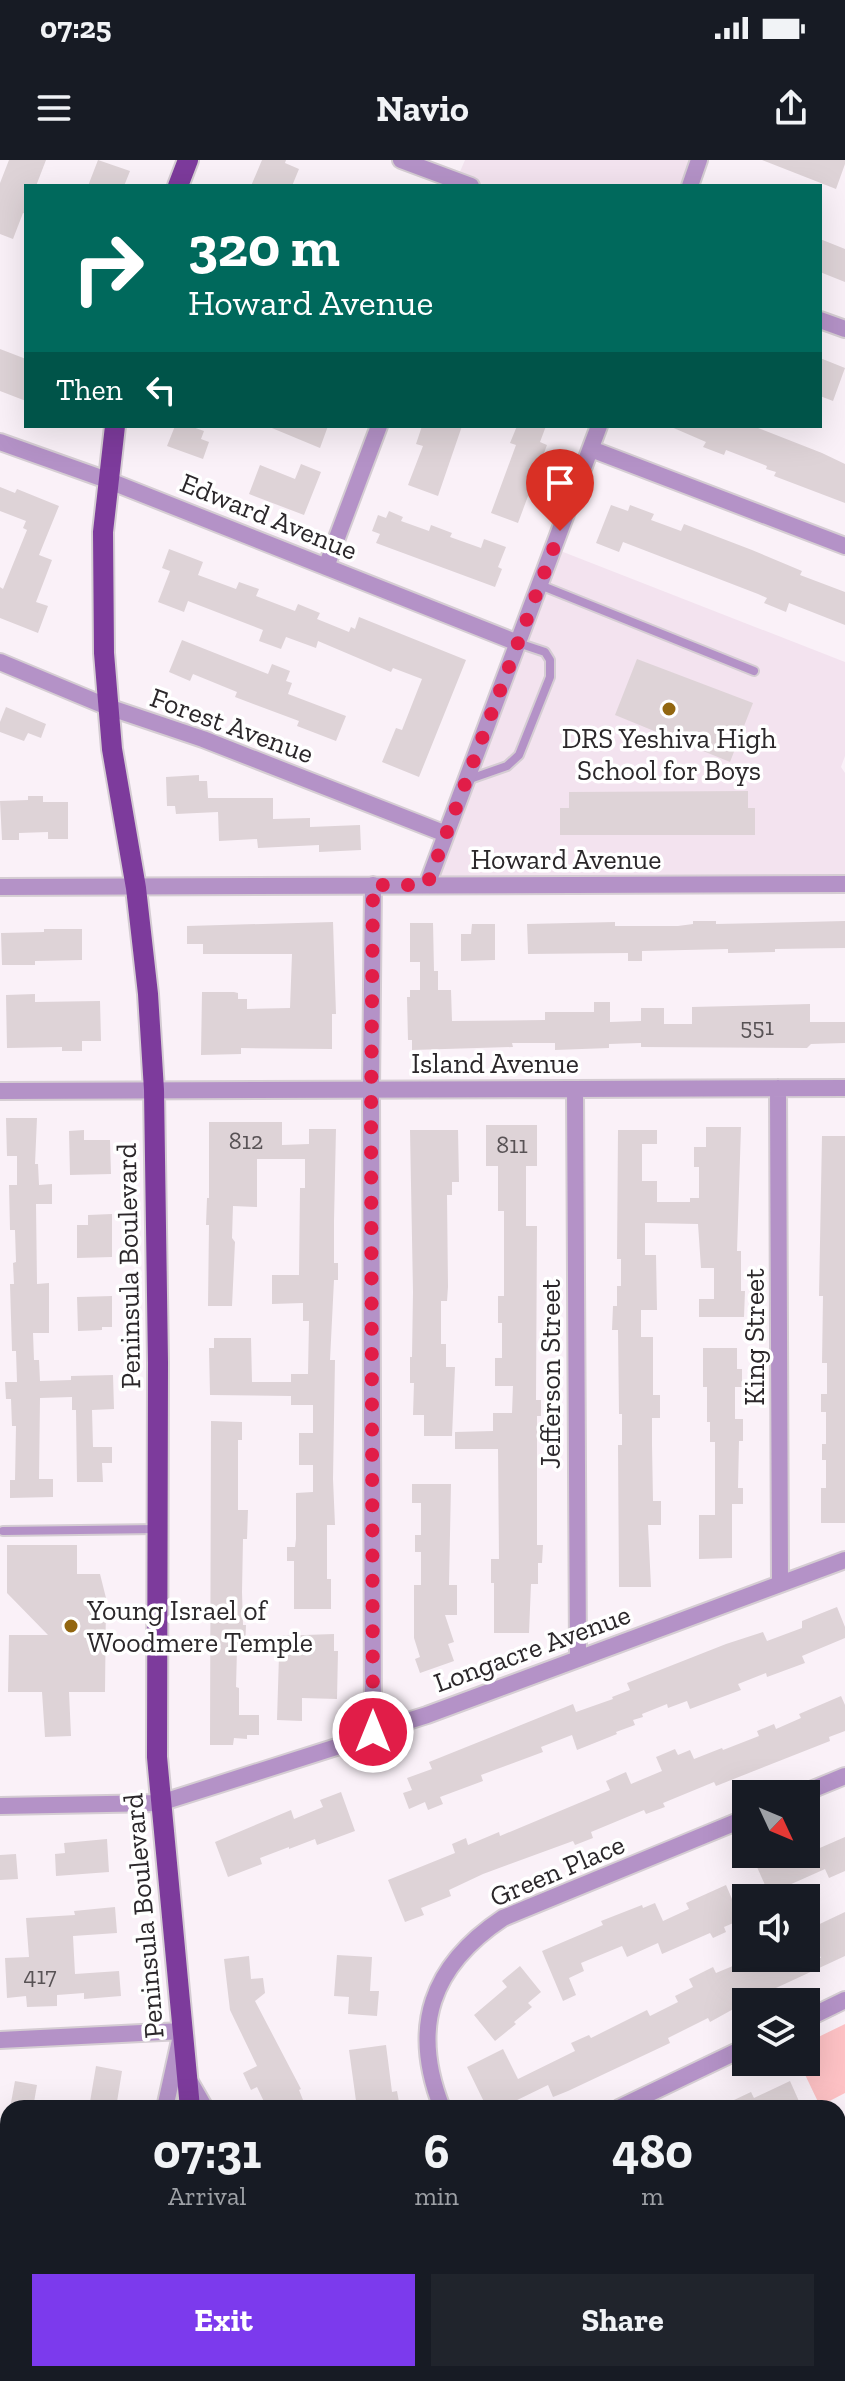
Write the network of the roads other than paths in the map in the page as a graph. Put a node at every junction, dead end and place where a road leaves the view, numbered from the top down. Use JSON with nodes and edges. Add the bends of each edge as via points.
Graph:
{"nodes":[{"id":1,"x":188,"y":160,"type":"edge"},
{"id":2,"x":401,"y":160,"type":"edge"},
{"id":3,"x":699,"y":160,"type":"edge"},
{"id":4,"x":179,"y":184,"type":"edge"},
{"id":5,"x":466,"y":184,"type":"edge"},
{"id":6,"x":691,"y":184,"type":"edge"},
{"id":7,"x":822,"y":321,"type":"edge"},
{"id":8,"x":845,"y":329,"type":"edge"},
{"id":9,"x":115,"y":428,"type":"edge"},
{"id":10,"x":378,"y":428,"type":"edge"},
{"id":11,"x":598,"y":428,"type":"edge"},
{"id":12,"x":0,"y":442,"type":"edge"},
{"id":13,"x":591,"y":449,"type":"junction"},
{"id":14,"x":107,"y":480,"type":"junction"},
{"id":15,"x":845,"y":546,"type":"edge"},
{"id":16,"x":326,"y":567,"type":"junction"},
{"id":17,"x":540,"y":585,"type":"junction"},
{"id":18,"x":518,"y":643,"type":"junction"},
{"id":19,"x":0,"y":662,"type":"edge"},
{"id":20,"x":754,"y":671,"type":"dead end"},
{"id":21,"x":108,"y":707,"type":"junction"},
{"id":22,"x":466,"y":781,"type":"junction"},
{"id":23,"x":446,"y":834,"type":"junction"},
{"id":24,"x":845,"y":884,"type":"edge"},
{"id":25,"x":373,"y":885,"type":"junction"},
{"id":26,"x":427,"y":885,"type":"junction"},
{"id":27,"x":0,"y":887,"type":"edge"},
{"id":28,"x":136,"y":888,"type":"junction"},
{"id":29,"x":778,"y":1088,"type":"junction"},
{"id":30,"x":845,"y":1088,"type":"edge"},
{"id":31,"x":371,"y":1089,"type":"junction"},
{"id":32,"x":575,"y":1089,"type":"junction"},
{"id":33,"x":154,"y":1090,"type":"junction"},
{"id":34,"x":0,"y":1091,"type":"edge"},
{"id":35,"x":157,"y":1529,"type":"junction"},
{"id":36,"x":3,"y":1531,"type":"dead end"},
{"id":37,"x":845,"y":1560,"type":"edge"},
{"id":38,"x":780,"y":1584,"type":"junction"},
{"id":39,"x":578,"y":1658,"type":"junction"},
{"id":40,"x":373,"y":1732,"type":"junction"},
{"id":41,"x":845,"y":1776,"type":"edge"},
{"id":42,"x":820,"y":1786,"type":"edge"},
{"id":43,"x":160,"y":1803,"type":"junction"},
{"id":44,"x":0,"y":1806,"type":"edge"},
{"id":45,"x":732,"y":1824,"type":"edge"},
{"id":46,"x":845,"y":2000,"type":"edge"},
{"id":47,"x":820,"y":2012,"type":"edge"},
{"id":48,"x":182,"y":2031,"type":"junction"},
{"id":49,"x":0,"y":2040,"type":"edge"},
{"id":50,"x":732,"y":2054,"type":"edge"},
{"id":51,"x":186,"y":2075,"type":"junction"},
{"id":52,"x":167,"y":2100,"type":"edge"},
{"id":53,"x":189,"y":2100,"type":"edge"},
{"id":54,"x":200,"y":2100,"type":"edge"},
{"id":55,"x":439,"y":2100,"type":"edge"},
{"id":56,"x":636,"y":2100,"type":"edge"}],
"edges":[{"from":1,"to":4,"type":"main road"},
{"from":2,"to":5,"type":"street"},
{"from":3,"to":6,"type":"street"},
{"from":7,"to":8,"type":"street"},
{"from":9,"to":14,"type":"main road","name":"Peninsula Boulevard"},
{"from":10,"to":16,"type":"street"},
{"from":11,"to":13,"type":"street"},
{"from":12,"to":14,"type":"street","name":"Edward Avenue"},
{"from":13,"to":15,"type":"street"},
{"from":13,"to":17,"type":"street"},
{"from":14,"to":16,"type":"street","name":"Edward Avenue"},
{"from":14,"to":21,"type":"main road","name":"Peninsula Boulevard","via":[[103,548]]},
{"from":16,"to":18,"type":"street","name":"Edward Avenue"},
{"from":17,"to":18,"type":"street"},
{"from":17,"to":20,"type":"lane"},
{"from":18,"to":22,"type":"street"},
{"from":18,"to":22,"type":"lane","via":[[545,652],[550,677],[519,755],[507,766]]},
{"from":19,"to":21,"type":"street","name":"Forest Avenue"},
{"from":21,"to":23,"type":"street","name":"Forest Avenue"},
{"from":21,"to":28,"type":"main road","name":"Peninsula Boulevard"},
{"from":22,"to":23,"type":"street"},
{"from":23,"to":26,"type":"street"},
{"from":24,"to":26,"type":"street","name":"Howard Avenue"},
{"from":25,"to":26,"type":"street","name":"Howard Avenue"},
{"from":25,"to":28,"type":"street","name":"Howard Avenue"},
{"from":25,"to":31,"type":"street"},
{"from":27,"to":28,"type":"street","name":"Howard Avenue"},
{"from":28,"to":33,"type":"main road","name":"Peninsula Boulevard"},
{"from":29,"to":30,"type":"street","name":"Island Avenue"},
{"from":29,"to":32,"type":"street","name":"Island Avenue"},
{"from":29,"to":38,"type":"street","name":"King Street"},
{"from":31,"to":32,"type":"street","name":"Island Avenue"},
{"from":31,"to":33,"type":"street","name":"Island Avenue"},
{"from":31,"to":40,"type":"street"},
{"from":32,"to":39,"type":"street","name":"Jefferson Street"},
{"from":33,"to":34,"type":"street","name":"Island Avenue"},
{"from":33,"to":35,"type":"main road","name":"Peninsula Boulevard"},
{"from":35,"to":36,"type":"lane"},
{"from":35,"to":43,"type":"main road","name":"Peninsula Boulevard"},
{"from":37,"to":38,"type":"street","name":"Longacre Avenue"},
{"from":38,"to":39,"type":"street","name":"Longacre Avenue"},
{"from":39,"to":40,"type":"street","name":"Longacre Avenue"},
{"from":40,"to":43,"type":"street","name":"Longacre Avenue"},
{"from":41,"to":42,"type":"street"},
{"from":43,"to":44,"type":"street","name":"Longacre Avenue"},
{"from":43,"to":48,"type":"main road","name":"Peninsula Boulevard"},
{"from":45,"to":55,"type":"street","name":"Green Place","via":[[503,1918],[478,1935],[455,1958],[438,1987],[428,2022],[432,2083]]},
{"from":46,"to":47,"type":"street"},
{"from":48,"to":49,"type":"street"},
{"from":48,"to":51,"type":"main road","name":"Peninsula Boulevard"},
{"from":48,"to":52,"type":"street"},
{"from":50,"to":56,"type":"street"},
{"from":51,"to":53,"type":"main road","name":"Peninsula Boulevard"},
{"from":51,"to":54,"type":"street"}]}
